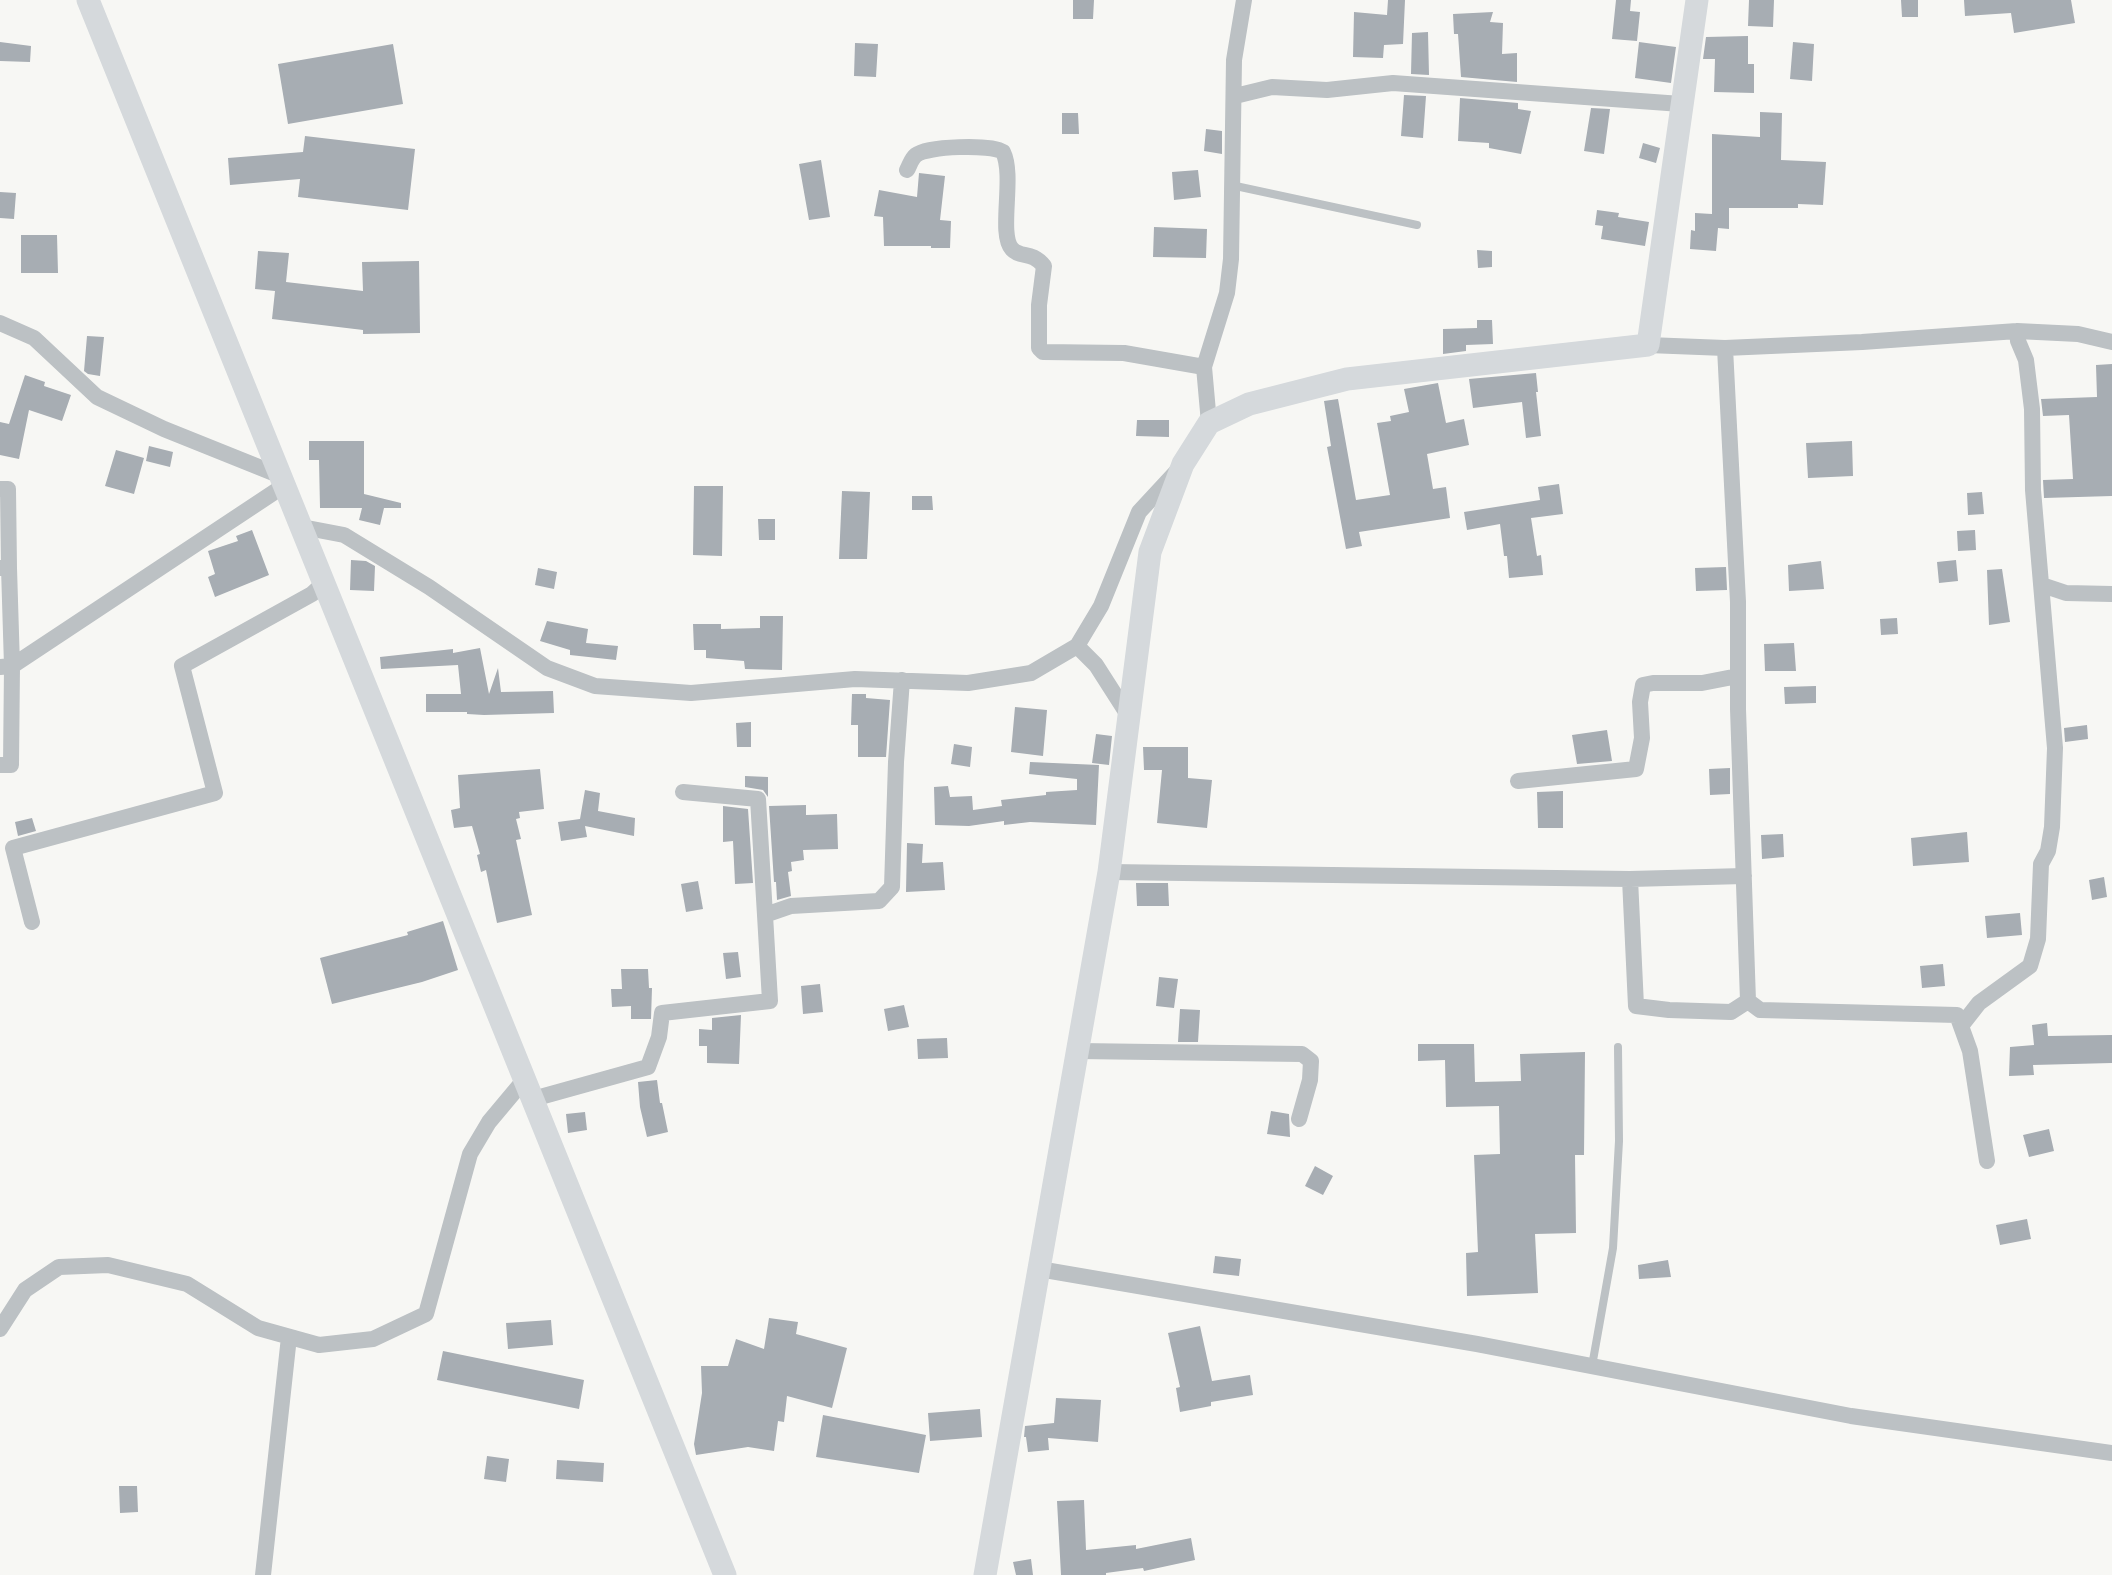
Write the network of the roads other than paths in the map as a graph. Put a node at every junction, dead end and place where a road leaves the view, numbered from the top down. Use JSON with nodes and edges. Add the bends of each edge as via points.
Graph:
{"nodes":[{"id":1,"x":88,"y":0,"type":"edge"},
{"id":2,"x":1244,"y":0,"type":"edge"},
{"id":3,"x":1697,"y":0,"type":"edge"},
{"id":4,"x":1235,"y":96,"type":"junction"},
{"id":5,"x":1681,"y":104,"type":"junction"},
{"id":6,"x":908,"y":170,"type":"dead end"},
{"id":7,"x":1231,"y":185,"type":"junction"},
{"id":8,"x":1417,"y":225,"type":"dead end"},
{"id":9,"x":0,"y":323,"type":"edge"},
{"id":10,"x":2017,"y":331,"type":"junction"},
{"id":11,"x":2112,"y":342,"type":"edge"},
{"id":12,"x":1648,"y":345,"type":"junction"},
{"id":13,"x":1725,"y":348,"type":"junction"},
{"id":14,"x":1204,"y":367,"type":"junction"},
{"id":15,"x":1209,"y":423,"type":"junction"},
{"id":16,"x":1183,"y":464,"type":"junction"},
{"id":17,"x":283,"y":480,"type":"junction"},
{"id":18,"x":0,"y":489,"type":"edge"},
{"id":19,"x":302,"y":527,"type":"junction"},
{"id":20,"x":5,"y":568,"type":"edge"},
{"id":21,"x":324,"y":583,"type":"junction"},
{"id":22,"x":2042,"y":585,"type":"junction"},
{"id":23,"x":2112,"y":594,"type":"edge"},
{"id":24,"x":1077,"y":646,"type":"junction"},
{"id":25,"x":6,"y":666,"type":"edge"},
{"id":26,"x":1738,"y":676,"type":"junction"},
{"id":27,"x":902,"y":680,"type":"junction"},
{"id":28,"x":1128,"y":715,"type":"junction"},
{"id":29,"x":0,"y":765,"type":"edge"},
{"id":30,"x":1518,"y":782,"type":"dead end"},
{"id":31,"x":683,"y":792,"type":"dead end"},
{"id":32,"x":1110,"y":872,"type":"junction"},
{"id":33,"x":1744,"y":876,"type":"junction"},
{"id":34,"x":1630,"y":879,"type":"junction"},
{"id":35,"x":765,"y":915,"type":"junction"},
{"id":36,"x":32,"y":922,"type":"dead end"},
{"id":37,"x":1748,"y":1000,"type":"junction"},
{"id":38,"x":1961,"y":1026,"type":"junction"},
{"id":39,"x":1618,"y":1047,"type":"dead end"},
{"id":40,"x":1078,"y":1051,"type":"junction"},
{"id":41,"x":529,"y":1089,"type":"junction"},
{"id":42,"x":1299,"y":1119,"type":"dead end"},
{"id":43,"x":1987,"y":1161,"type":"dead end"},
{"id":44,"x":1039,"y":1269,"type":"junction"},
{"id":45,"x":0,"y":1329,"type":"edge"},
{"id":46,"x":289,"y":1337,"type":"junction"},
{"id":47,"x":1591,"y":1366,"type":"junction"},
{"id":48,"x":2112,"y":1453,"type":"edge"},
{"id":49,"x":263,"y":1575,"type":"edge"},
{"id":50,"x":725,"y":1575,"type":"edge"},
{"id":51,"x":985,"y":1575,"type":"edge"}],
"edges":[{"from":1,"to":17,"type":"main road"},
{"from":2,"to":4,"type":"street","via":[[1234,60]]},
{"from":3,"to":5,"type":"main road"},
{"from":4,"to":5,"type":"street","via":[[1272,87],[1327,90],[1393,83]]},
{"from":4,"to":7,"type":"street"},
{"from":5,"to":12,"type":"main road"},
{"from":6,"to":14,"type":"street","via":[[914,157],[928,150],[989,147],[1003,152],[1008,243],[1044,266],[1039,305],[1039,348],[1043,352],[1124,353]]},
{"from":7,"to":8,"type":"lane"},
{"from":7,"to":14,"type":"street","via":[[1227,293]]},
{"from":9,"to":17,"type":"street","via":[[34,338],[97,397]]},
{"from":10,"to":11,"type":"street","via":[[2078,334]]},
{"from":10,"to":13,"type":"street"},
{"from":10,"to":22,"type":"street","via":[[2032,409],[2033,490]]},
{"from":12,"to":13,"type":"street"},
{"from":12,"to":15,"type":"main road","via":[[1346,379],[1249,404]]},
{"from":13,"to":26,"type":"street"},
{"from":14,"to":15,"type":"street"},
{"from":15,"to":16,"type":"main road"},
{"from":16,"to":24,"type":"street","via":[[1139,512],[1101,606]]},
{"from":16,"to":28,"type":"main road","via":[[1150,552]]},
{"from":17,"to":19,"type":"main road"},
{"from":17,"to":25,"type":"street"},
{"from":18,"to":20,"type":"street","via":[[8,489]]},
{"from":19,"to":21,"type":"main road"},
{"from":19,"to":27,"type":"street","via":[[344,535],[547,668],[595,686],[691,693],[855,679]]},
{"from":20,"to":25,"type":"street"},
{"from":21,"to":36,"type":"street","via":[[182,666],[215,793],[13,848]]},
{"from":21,"to":41,"type":"main road"},
{"from":22,"to":23,"type":"street","via":[[2066,593]]},
{"from":22,"to":38,"type":"street","via":[[2055,748],[2052,827],[2041,864],[2038,939],[2030,966],[1979,1003]]},
{"from":24,"to":27,"type":"street","via":[[1031,673],[968,682]]},
{"from":24,"to":28,"type":"street","via":[[1096,665]]},
{"from":25,"to":29,"type":"street","via":[[11,765]]},
{"from":26,"to":30,"type":"street","via":[[1702,683],[1643,685],[1636,769]]},
{"from":26,"to":33,"type":"street"},
{"from":27,"to":35,"type":"street","via":[[892,887],[879,901],[791,906]]},
{"from":28,"to":32,"type":"main road"},
{"from":31,"to":35,"type":"street","via":[[758,799]]},
{"from":32,"to":34,"type":"street"},
{"from":32,"to":40,"type":"main road"},
{"from":33,"to":34,"type":"street"},
{"from":33,"to":37,"type":"street"},
{"from":34,"to":37,"type":"street","via":[[1636,1006],[1731,1012]]},
{"from":35,"to":41,"type":"street","via":[[770,1001],[662,1013],[648,1067]]},
{"from":37,"to":38,"type":"street","via":[[1760,1010],[1958,1016]]},
{"from":38,"to":43,"type":"street","via":[[1970,1051]]},
{"from":39,"to":47,"type":"lane","via":[[1613,1248]]},
{"from":40,"to":42,"type":"street","via":[[1302,1054],[1311,1061]]},
{"from":40,"to":44,"type":"main road"},
{"from":41,"to":46,"type":"street","via":[[489,1122],[470,1154],[426,1314],[373,1339],[319,1345]]},
{"from":41,"to":50,"type":"main road"},
{"from":44,"to":47,"type":"street"},
{"from":44,"to":51,"type":"main road"},
{"from":45,"to":46,"type":"street","via":[[25,1290],[59,1267],[108,1265],[187,1284],[258,1328]]},
{"from":46,"to":49,"type":"street"},
{"from":47,"to":48,"type":"street","via":[[1851,1416]]}]}
